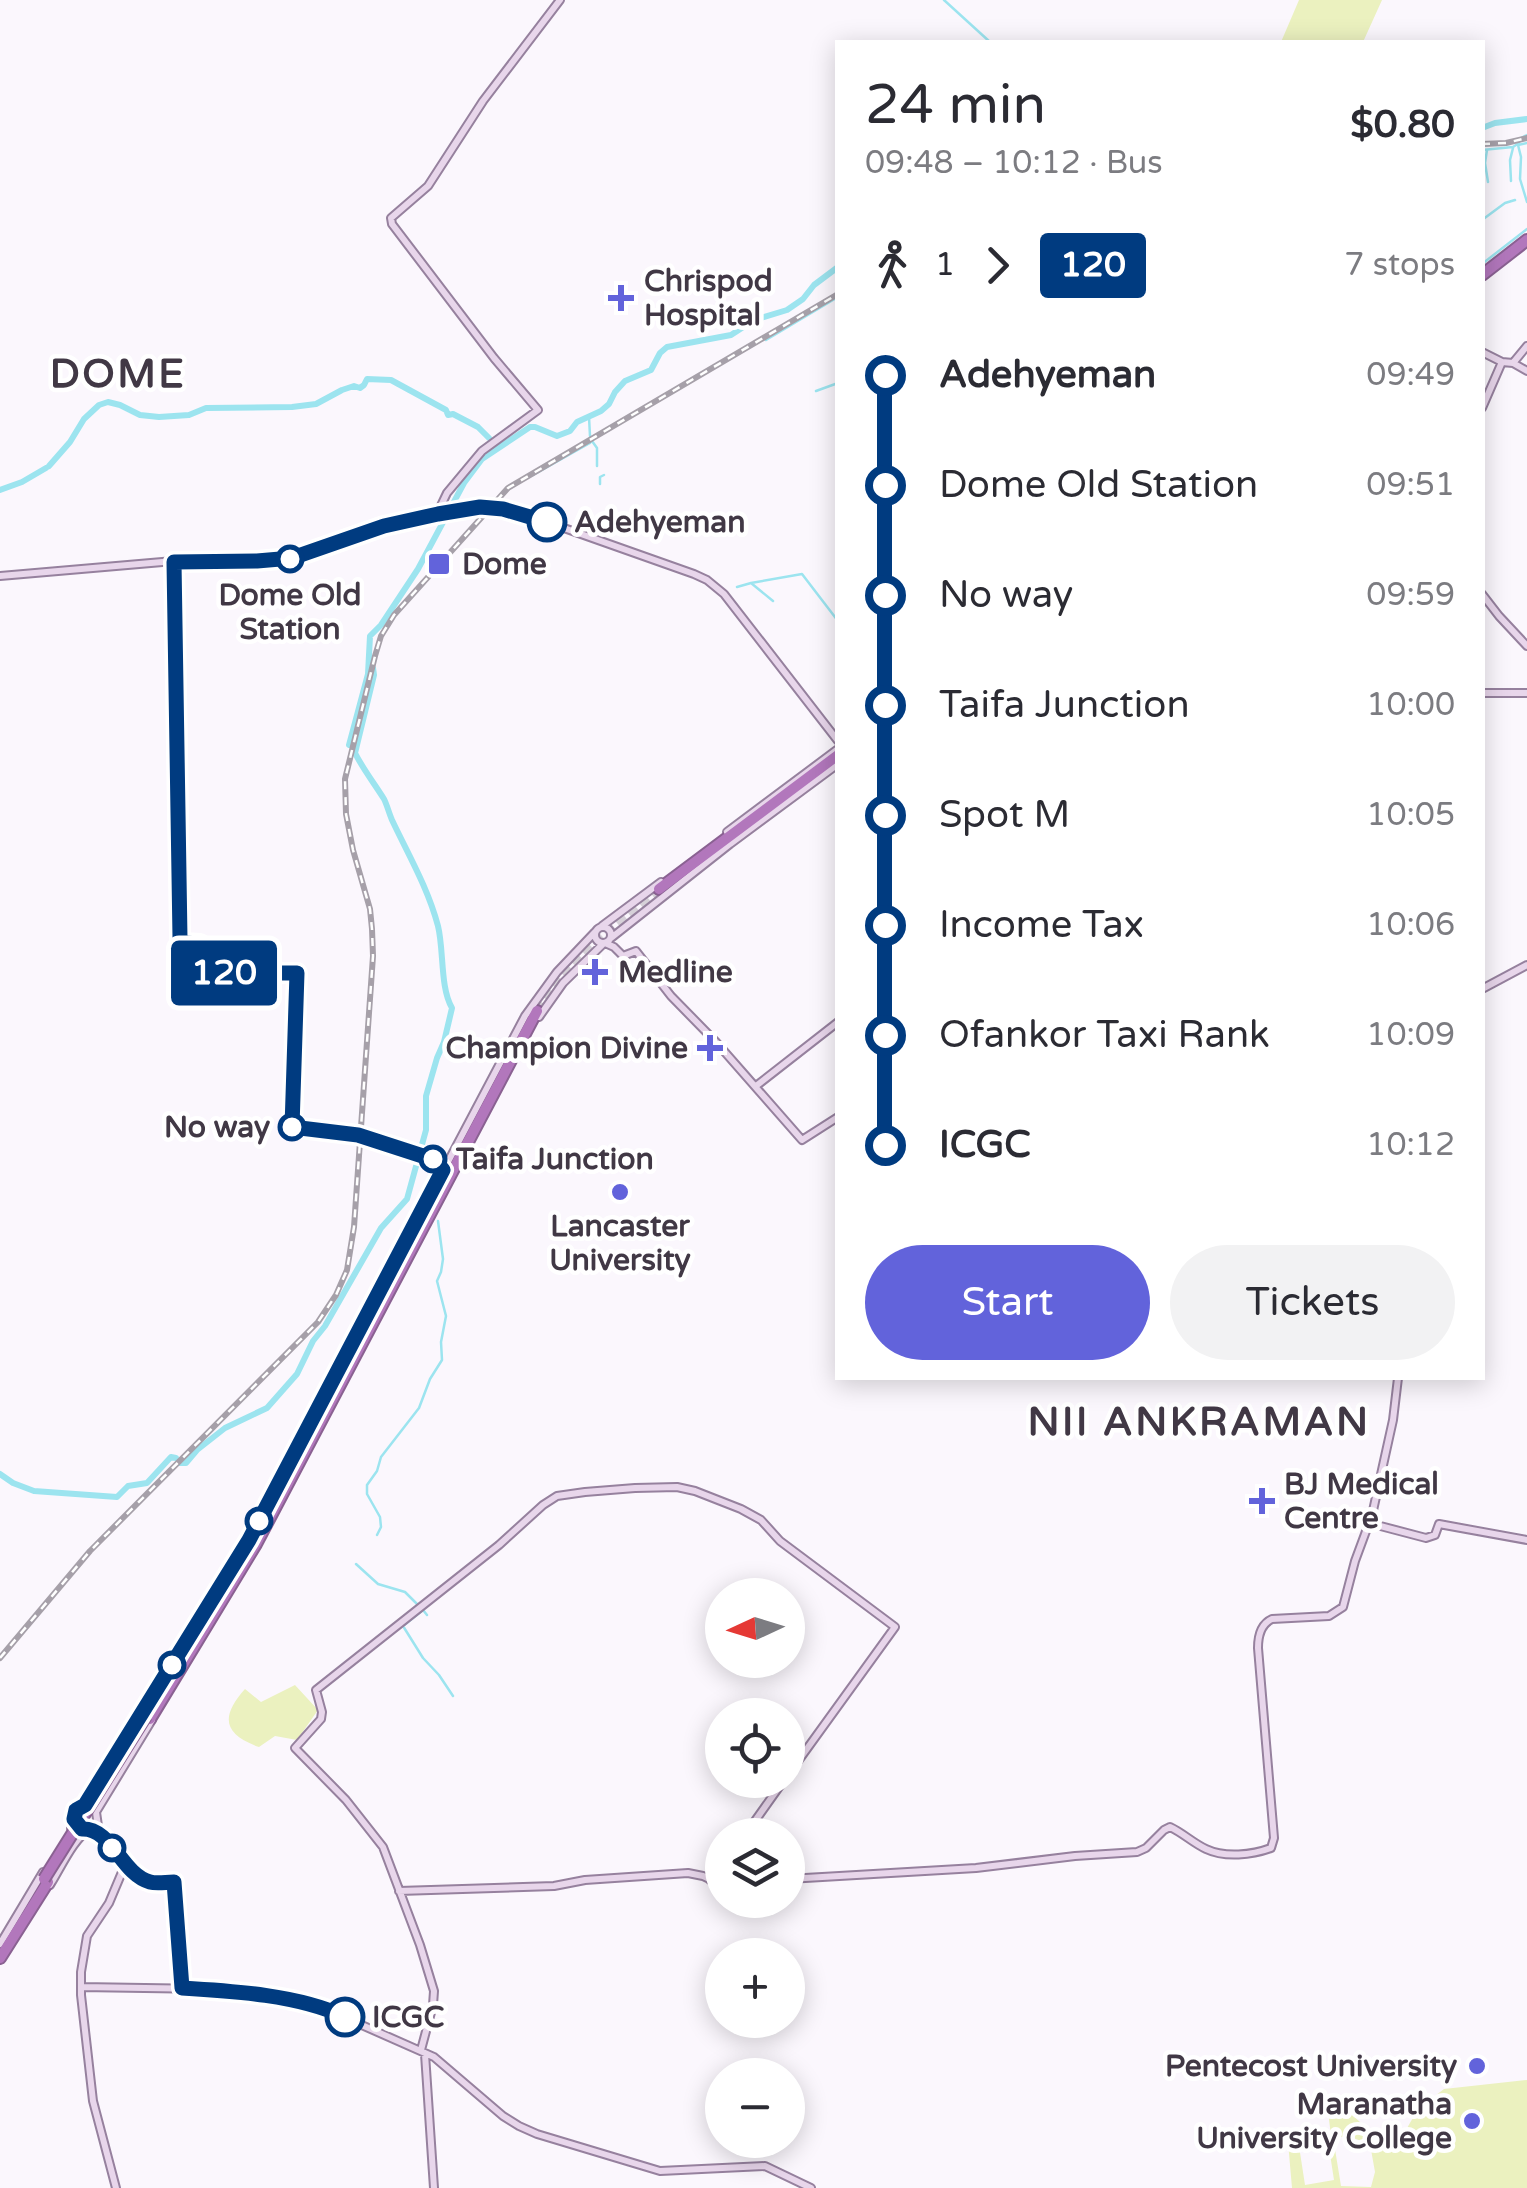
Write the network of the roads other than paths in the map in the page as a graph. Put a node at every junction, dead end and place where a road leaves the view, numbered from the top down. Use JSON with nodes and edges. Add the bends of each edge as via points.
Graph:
{"nodes":[{"id":1,"x":560,"y":0,"type":"edge"},
{"id":2,"x":1527,"y":236,"type":"edge"},
{"id":3,"x":1485,"y":269,"type":"edge"},
{"id":4,"x":1527,"y":346,"type":"edge"},
{"id":5,"x":1485,"y":354,"type":"edge"},
{"id":6,"x":1502,"y":362,"type":"junction"},
{"id":7,"x":1513,"y":363,"type":"junction"},
{"id":8,"x":1527,"y":371,"type":"edge"},
{"id":9,"x":1485,"y":401,"type":"edge"},
{"id":10,"x":440,"y":513,"type":"junction"},
{"id":11,"x":0,"y":576,"type":"edge"},
{"id":12,"x":1485,"y":598,"type":"edge"},
{"id":13,"x":1527,"y":646,"type":"edge"},
{"id":14,"x":1485,"y":692,"type":"edge"},
{"id":15,"x":1527,"y":692,"type":"edge"},
{"id":16,"x":835,"y":750,"type":"edge"},
{"id":17,"x":835,"y":756,"type":"edge"},
{"id":18,"x":835,"y":756,"type":"edge"},
{"id":19,"x":835,"y":756,"type":"edge"},
{"id":20,"x":660,"y":891,"type":"tunnel mouth"},
{"id":21,"x":599,"y":929,"type":"junction"},
{"id":22,"x":609,"y":942,"type":"junction"},
{"id":23,"x":1527,"y":964,"type":"edge"},
{"id":24,"x":1485,"y":987,"type":"edge"},
{"id":25,"x":536,"y":1010,"type":"tunnel mouth"},
{"id":26,"x":835,"y":1024,"type":"edge"},
{"id":27,"x":756,"y":1087,"type":"junction"},
{"id":28,"x":835,"y":1119,"type":"edge"},
{"id":29,"x":1398,"y":1380,"type":"edge"},
{"id":30,"x":1369,"y":1524,"type":"junction"},
{"id":31,"x":1527,"y":1540,"type":"edge"},
{"id":32,"x":805,"y":1752,"type":"edge"},
{"id":33,"x":85,"y":1805,"type":"junction"},
{"id":34,"x":96,"y":1812,"type":"junction"},
{"id":35,"x":74,"y":1822,"type":"junction"},
{"id":36,"x":91,"y":1827,"type":"junction"},
{"id":37,"x":705,"y":1878,"type":"edge"},
{"id":38,"x":805,"y":1878,"type":"edge"},
{"id":39,"x":46,"y":1880,"type":"junction"},
{"id":40,"x":399,"y":1891,"type":"junction"},
{"id":41,"x":19,"y":1932,"type":"junction"},
{"id":42,"x":0,"y":1947,"type":"edge"},
{"id":43,"x":0,"y":1958,"type":"edge"},
{"id":44,"x":0,"y":1967,"type":"edge"},
{"id":45,"x":81,"y":1988,"type":"junction"},
{"id":46,"x":423,"y":2051,"type":"junction"},
{"id":47,"x":116,"y":2188,"type":"edge"},
{"id":48,"x":434,"y":2188,"type":"edge"},
{"id":49,"x":811,"y":2188,"type":"edge"}],
"edges":[{"from":1,"to":10,"type":"main road","via":[[428,186],[391,221],[538,408],[477,456],[447,492]]},
{"from":2,"to":3,"type":"highway"},
{"from":4,"to":7,"type":"main road"},
{"from":5,"to":6,"type":"main road"},
{"from":6,"to":7,"type":"main road"},
{"from":6,"to":9,"type":"main road"},
{"from":7,"to":8,"type":"main road"},
{"from":10,"to":11,"type":"main road","via":[[287,559]]},
{"from":10,"to":16,"type":"main road","via":[[489,507],[515,512],[707,580],[724,594]]},
{"from":12,"to":13,"type":"main road"},
{"from":14,"to":15,"type":"main road"},
{"from":17,"to":20,"type":"highway"},
{"from":18,"to":21,"type":"main road"},
{"from":19,"to":22,"type":"main road"},
{"from":21,"to":22,"type":"main road","via":[[609,928]]},
{"from":21,"to":22,"type":"main road","via":[[596,940]]},
{"from":21,"to":33,"type":"main road","via":[[525,1016],[249,1540]]},
{"from":22,"to":27,"type":"main road","via":[[625,957],[636,950]]},
{"from":22,"to":34,"type":"main road","via":[[563,984],[535,1024],[268,1530]]},
{"from":23,"to":24,"type":"main road"},
{"from":25,"to":39,"type":"highway","bridge":true,"via":[[256,1544]]},
{"from":26,"to":27,"type":"main road"},
{"from":27,"to":28,"type":"main road","via":[[802,1140]]},
{"from":29,"to":30,"type":"main road"},
{"from":30,"to":31,"type":"main road","via":[[1426,1538],[1439,1524]]},
{"from":30,"to":38,"type":"main road","via":[[1340,1610],[1326,1617],[1272,1619],[1260,1634],[1271,1848],[1215,1852],[1170,1827],[1137,1852]]},
{"from":32,"to":40,"type":"main road","via":[[895,1627],[761,1520],[695,1491],[634,1488],[552,1499],[316,1690],[322,1719],[295,1748],[383,1847]]},
{"from":33,"to":34,"type":"main road"},
{"from":33,"to":35,"type":"main road"},
{"from":34,"to":36,"type":"main road"},
{"from":35,"to":36,"type":"main road"},
{"from":35,"to":42,"type":"main road"},
{"from":36,"to":41,"type":"main road"},
{"from":36,"to":45,"type":"main road","via":[[125,1865],[85,1942]]},
{"from":37,"to":40,"type":"main road","via":[[663,1874]]},
{"from":39,"to":41,"type":"highway"},
{"from":39,"to":42,"type":"highway"},
{"from":40,"to":46,"type":"main road","via":[[434,1991]]},
{"from":41,"to":43,"type":"highway"},
{"from":41,"to":44,"type":"main road"},
{"from":45,"to":46,"type":"main road","via":[[208,1989],[288,2000],[333,2011]]},
{"from":45,"to":47,"type":"main road","via":[[93,2101]]},
{"from":46,"to":48,"type":"main road"},
{"from":46,"to":49,"type":"main road","via":[[503,2116],[537,2134],[660,2170],[766,2166]]}]}
